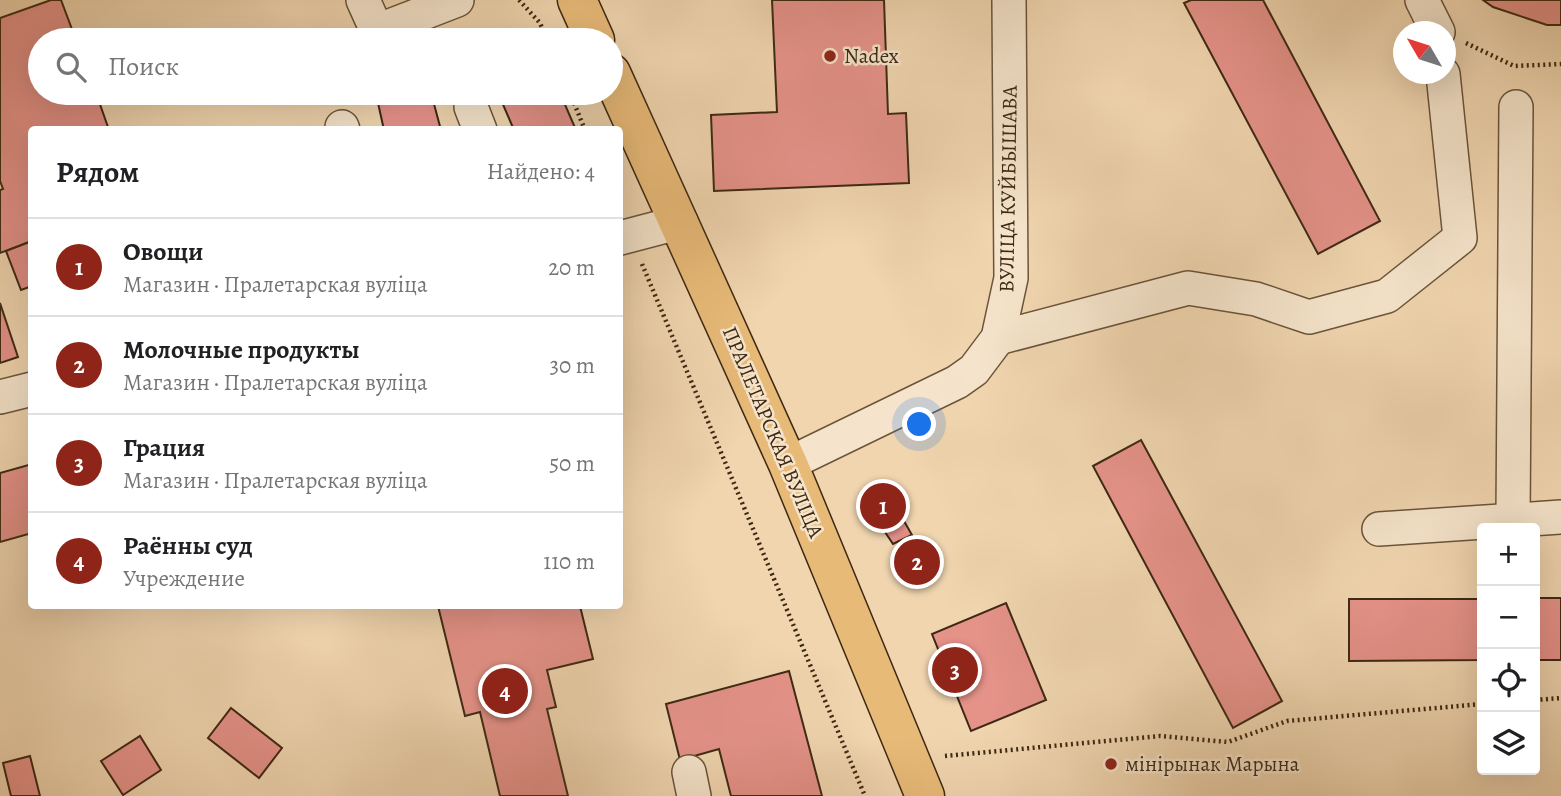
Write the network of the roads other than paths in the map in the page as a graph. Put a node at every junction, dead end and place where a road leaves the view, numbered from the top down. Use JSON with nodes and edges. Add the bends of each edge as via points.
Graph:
{"nodes":[{"id":1,"x":363,"y":0,"type":"edge"},
{"id":2,"x":457,"y":0,"type":"edge"},
{"id":3,"x":577,"y":0,"type":"edge"},
{"id":4,"x":1422,"y":0,"type":"edge"},
{"id":5,"x":1013,"y":1,"type":"edge"},
{"id":6,"x":1438,"y":21,"type":"edge"},
{"id":7,"x":376,"y":28,"type":"edge"},
{"id":8,"x":385,"y":28,"type":"edge"},
{"id":9,"x":590,"y":28,"type":"edge"},
{"id":10,"x":1444,"y":84,"type":"edge"},
{"id":11,"x":623,"y":99,"type":"edge"},
{"id":12,"x":1516,"y":107,"type":"dead end"},
{"id":13,"x":681,"y":222,"type":"junction"},
{"id":14,"x":625,"y":237,"type":"edge"},
{"id":15,"x":998,"y":338,"type":"junction"},
{"id":16,"x":28,"y":390,"type":"edge"},
{"id":17,"x":0,"y":397,"type":"edge"},
{"id":18,"x":788,"y":464,"type":"junction"},
{"id":19,"x":1561,"y":517,"type":"edge"},
{"id":20,"x":1513,"y":519,"type":"junction"},
{"id":21,"x":1379,"y":529,"type":"dead end"},
{"id":22,"x":925,"y":796,"type":"edge"}],
"edges":[{"from":1,"to":7,"type":"street"},
{"from":2,"to":8,"type":"street"},
{"from":3,"to":9,"type":"main road"},
{"from":4,"to":6,"type":"street"},
{"from":5,"to":15,"type":"street","name":"ВУЛІЦА КУЙБЫШАВА","via":[[1011,278]]},
{"from":10,"to":15,"type":"street","via":[[1460,238],[1387,296],[1309,317],[1256,299],[1188,288]]},
{"from":11,"to":13,"type":"main road","name":"ПРАЛЕТАРСКАЯ ВУЛІЦА"},
{"from":12,"to":20,"type":"street"},
{"from":13,"to":14,"type":"street"},
{"from":13,"to":18,"type":"main road","name":"ПРАЛЕТАРСКАЯ ВУЛІЦА"},
{"from":15,"to":18,"type":"street","name":"ВУЛІЦА КУЙБЫШАВА","via":[[974,370],[957,382]]},
{"from":16,"to":17,"type":"street"},
{"from":18,"to":22,"type":"main road","name":"ПРАЛЕТАРСКАЯ ВУЛІЦА"},
{"from":19,"to":20,"type":"street"},
{"from":20,"to":21,"type":"street"}]}
